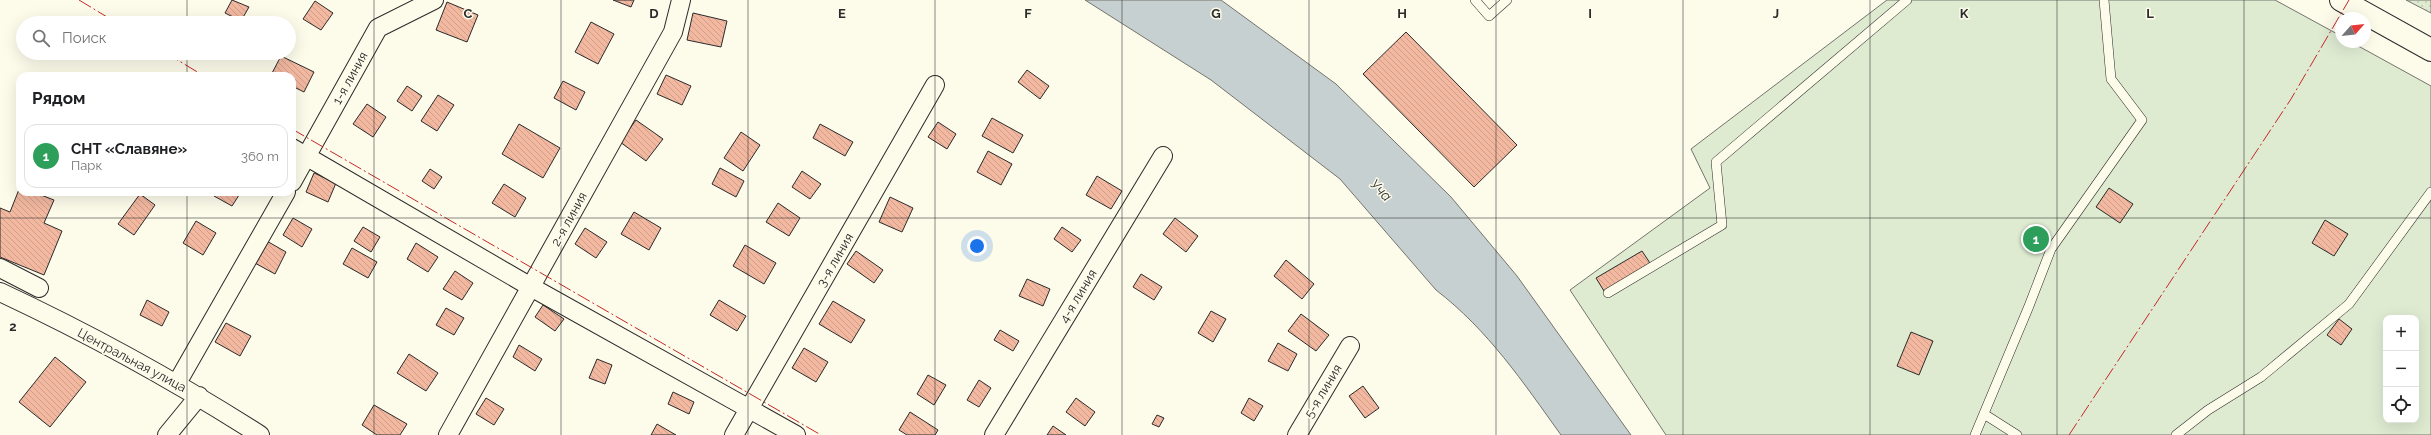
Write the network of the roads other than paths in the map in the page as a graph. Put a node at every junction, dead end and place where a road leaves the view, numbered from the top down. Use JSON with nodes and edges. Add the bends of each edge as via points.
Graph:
{"nodes":[{"id":1,"x":434,"y":0,"type":"edge"},
{"id":2,"x":681,"y":0,"type":"edge"},
{"id":3,"x":1475,"y":0,"type":"edge"},
{"id":4,"x":1507,"y":0,"type":"edge"},
{"id":5,"x":1907,"y":0,"type":"edge"},
{"id":6,"x":2104,"y":0,"type":"edge"},
{"id":7,"x":2341,"y":0,"type":"edge"},
{"id":8,"x":2431,"y":50,"type":"edge"},
{"id":9,"x":935,"y":85,"type":"dead end"},
{"id":10,"x":299,"y":152,"type":"edge"},
{"id":11,"x":1163,"y":156,"type":"dead end"},
{"id":12,"x":296,"y":165,"type":"edge"},
{"id":13,"x":2431,"y":192,"type":"edge"},
{"id":14,"x":284,"y":196,"type":"edge"},
{"id":15,"x":0,"y":268,"type":"edge"},
{"id":16,"x":531,"y":287,"type":"junction"},
{"id":17,"x":39,"y":288,"type":"dead end"},
{"id":18,"x":0,"y":292,"type":"edge"},
{"id":19,"x":1608,"y":293,"type":"dead end"},
{"id":20,"x":1350,"y":346,"type":"dead end"},
{"id":21,"x":177,"y":383,"type":"junction"},
{"id":22,"x":198,"y":396,"type":"junction"},
{"id":23,"x":749,"y":409,"type":"junction"},
{"id":24,"x":1984,"y":414,"type":"junction"},
{"id":25,"x":167,"y":435,"type":"edge"},
{"id":26,"x":260,"y":435,"type":"edge"},
{"id":27,"x":448,"y":435,"type":"edge"},
{"id":28,"x":734,"y":435,"type":"edge"},
{"id":29,"x":796,"y":435,"type":"edge"},
{"id":30,"x":994,"y":435,"type":"edge"},
{"id":31,"x":1297,"y":435,"type":"edge"},
{"id":32,"x":1975,"y":435,"type":"edge"},
{"id":33,"x":2017,"y":435,"type":"edge"},
{"id":34,"x":2176,"y":435,"type":"edge"}],
"edges":[{"from":1,"to":10,"type":"street","name":"1-я линия","via":[[378,28]]},
{"from":2,"to":16,"type":"street","name":"2-я линия","via":[[673,32]]},
{"from":3,"to":4,"type":"lane","via":[[1489,16]]},
{"from":5,"to":19,"type":"lane","via":[[1716,162],[1722,226]]},
{"from":6,"to":24,"type":"lane","via":[[2110,79],[2142,120],[2051,248]]},
{"from":7,"to":8,"type":"street"},
{"from":9,"to":23,"type":"street","name":"3-я линия"},
{"from":10,"to":12,"type":"street","name":"1-я линия"},
{"from":10,"to":16,"type":"street"},
{"from":11,"to":30,"type":"street","name":"4-я линия"},
{"from":13,"to":34,"type":"lane","via":[[2349,304],[2261,377],[2208,410]]},
{"from":14,"to":21,"type":"street"},
{"from":15,"to":17,"type":"street"},
{"from":16,"to":23,"type":"street"},
{"from":16,"to":27,"type":"street","name":"2-я линия"},
{"from":18,"to":21,"type":"street","name":"Центральная улица"},
{"from":20,"to":31,"type":"street","name":"5-я линия"},
{"from":21,"to":22,"type":"street","name":"Центральная улица"},
{"from":22,"to":25,"type":"street"},
{"from":22,"to":26,"type":"street","name":"Центральная улица"},
{"from":23,"to":28,"type":"street","name":"3-я линия"},
{"from":23,"to":29,"type":"street"},
{"from":24,"to":32,"type":"lane"},
{"from":24,"to":33,"type":"lane"}]}
